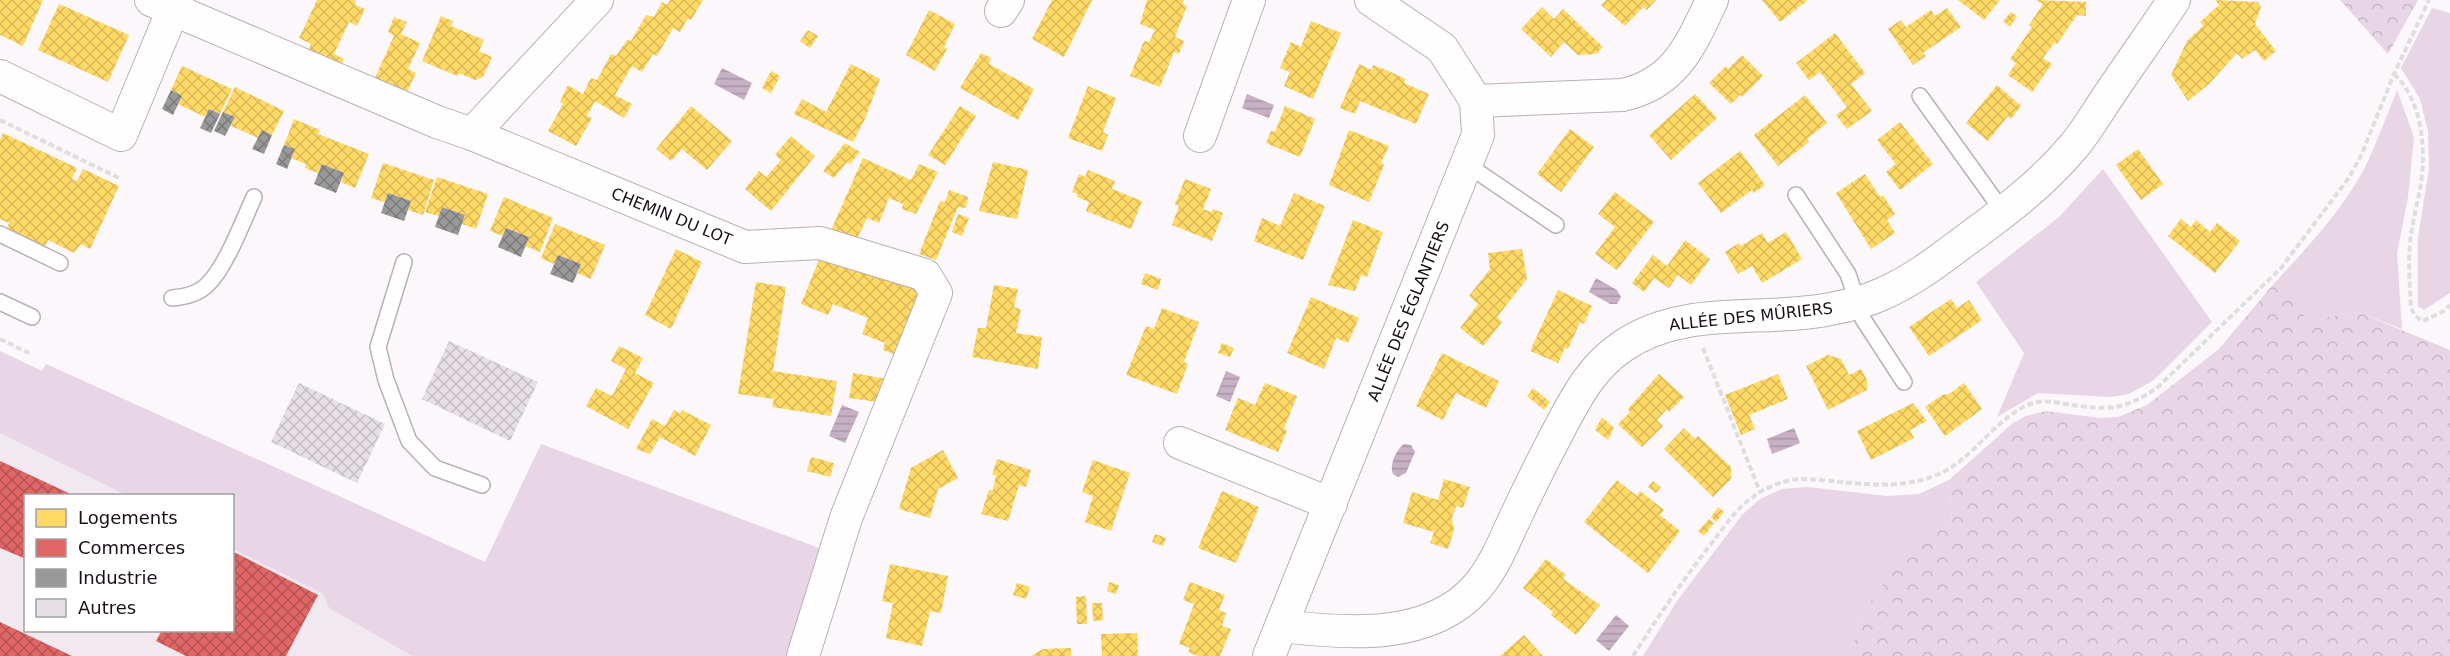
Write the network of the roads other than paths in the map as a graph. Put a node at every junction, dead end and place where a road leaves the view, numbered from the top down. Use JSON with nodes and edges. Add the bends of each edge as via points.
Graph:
{"nodes":[{"id":1,"x":597,"y":0,"type":"edge"},
{"id":2,"x":1249,"y":0,"type":"edge"},
{"id":3,"x":1371,"y":0,"type":"edge"},
{"id":4,"x":1712,"y":0,"type":"edge"},
{"id":5,"x":2174,"y":0,"type":"edge"},
{"id":6,"x":167,"y":3,"type":"edge"},
{"id":7,"x":1,"y":80,"type":"edge"},
{"id":8,"x":1920,"y":96,"type":"dead end"},
{"id":9,"x":1476,"y":101,"type":"junction"},
{"id":10,"x":472,"y":134,"type":"junction"},
{"id":11,"x":1200,"y":136,"type":"dead end"},
{"id":12,"x":1466,"y":164,"type":"junction"},
{"id":13,"x":1796,"y":195,"type":"dead end"},
{"id":14,"x":254,"y":197,"type":"dead end"},
{"id":15,"x":2004,"y":213,"type":"junction"},
{"id":16,"x":1556,"y":225,"type":"dead end"},
{"id":17,"x":0,"y":234,"type":"edge"},
{"id":18,"x":404,"y":262,"type":"dead end"},
{"id":19,"x":60,"y":263,"type":"dead end"},
{"id":20,"x":172,"y":298,"type":"dead end"},
{"id":21,"x":0,"y":302,"type":"edge"},
{"id":22,"x":1857,"y":302,"type":"junction"},
{"id":23,"x":32,"y":317,"type":"dead end"},
{"id":24,"x":1904,"y":382,"type":"dead end"},
{"id":25,"x":1180,"y":443,"type":"dead end"},
{"id":26,"x":482,"y":485,"type":"dead end"},
{"id":27,"x":1331,"y":504,"type":"junction"},
{"id":28,"x":1282,"y":626,"type":"junction"},
{"id":29,"x":803,"y":656,"type":"edge"},
{"id":30,"x":1269,"y":656,"type":"edge"}],
"edges":[{"from":1,"to":10,"type":"street"},
{"from":2,"to":11,"type":"street"},
{"from":3,"to":9,"type":"street","name":"ALLÉE DES ÉGLANTIERS","via":[[1442,48]]},
{"from":4,"to":9,"type":"street","via":[[1683,56],[1670,72],[1642,90],[1622,95]]},
{"from":5,"to":15,"type":"street","name":"ALLÉE DES MÛRIERS","via":[[2076,143],[2055,168]]},
{"from":6,"to":7,"type":"street","via":[[121,135]]},
{"from":6,"to":10,"type":"street","name":"CHEMIN DU LOT"},
{"from":8,"to":15,"type":"lane"},
{"from":9,"to":12,"type":"street","name":"ALLÉE DES ÉGLANTIERS","via":[[1478,135]]},
{"from":10,"to":29,"type":"street","name":"CHEMIN DU LOT","via":[[745,247],[820,243],[926,275],[936,292],[846,518]]},
{"from":12,"to":16,"type":"lane"},
{"from":12,"to":27,"type":"street","name":"ALLÉE DES ÉGLANTIERS"},
{"from":13,"to":22,"type":"lane","via":[[1848,274]]},
{"from":14,"to":20,"type":"lane","via":[[225,259],[207,285],[188,297]]},
{"from":15,"to":22,"type":"street","name":"ALLÉE DES MÛRIERS","via":[[1916,275],[1881,295]]},
{"from":17,"to":19,"type":"lane"},
{"from":18,"to":26,"type":"lane","via":[[378,347],[386,380],[409,441],[435,468]]},
{"from":21,"to":23,"type":"lane"},
{"from":22,"to":24,"type":"lane","via":[[1863,320]]},
{"from":22,"to":28,"type":"street","name":"ALLÉE DES MÛRIERS","via":[[1830,309],[1697,319],[1642,334],[1591,374],[1542,460],[1496,558],[1465,599],[1432,619],[1407,628],[1325,632]]},
{"from":25,"to":27,"type":"street"},
{"from":27,"to":28,"type":"street","name":"ALLÉE DES ÉGLANTIERS"},
{"from":28,"to":30,"type":"street","name":"ALLÉE DES ÉGLANTIERS"}]}
